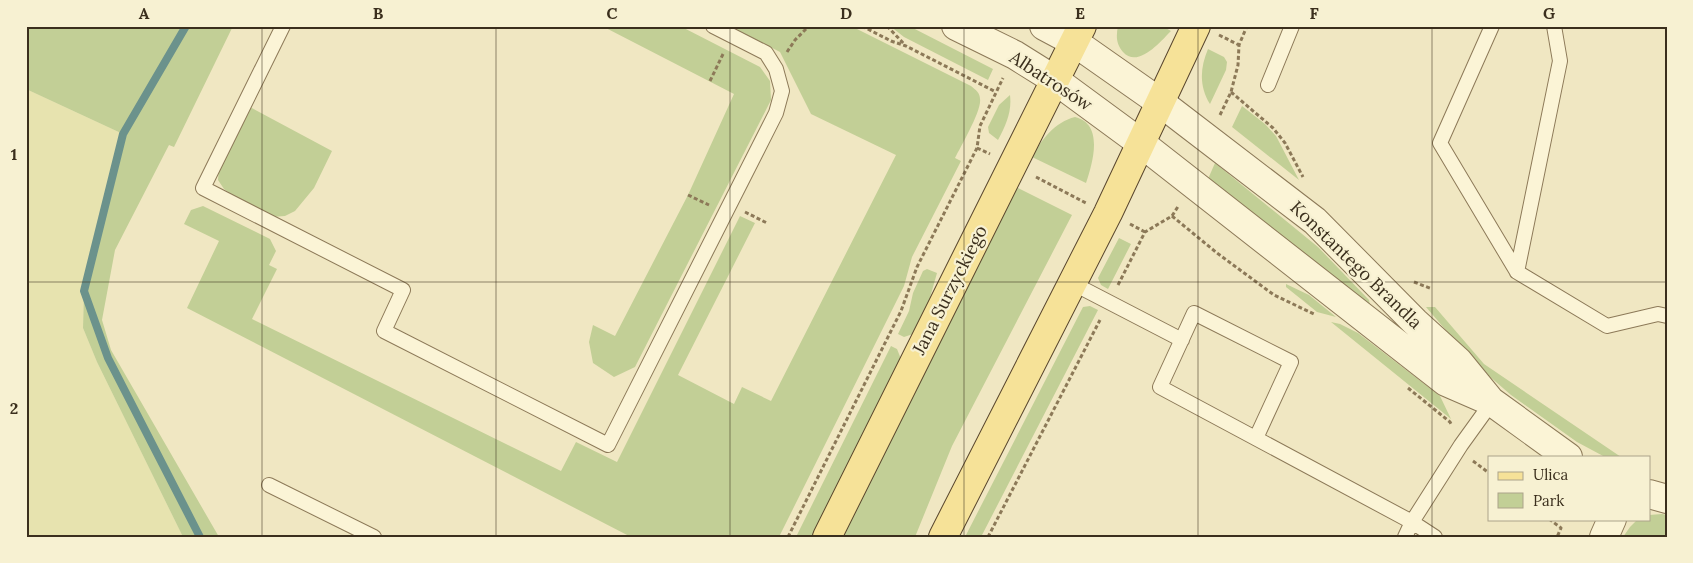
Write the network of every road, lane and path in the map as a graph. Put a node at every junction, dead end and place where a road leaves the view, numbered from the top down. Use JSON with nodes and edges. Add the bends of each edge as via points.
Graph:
{"nodes":[{"id":1,"x":283,"y":26,"type":"edge"},
{"id":2,"x":713,"y":26,"type":"edge"},
{"id":3,"x":809,"y":26,"type":"edge"},
{"id":4,"x":862,"y":26,"type":"edge"},
{"id":5,"x":887,"y":26,"type":"edge"},
{"id":6,"x":956,"y":26,"type":"edge"},
{"id":7,"x":1044,"y":26,"type":"edge"},
{"id":8,"x":1247,"y":26,"type":"edge"},
{"id":9,"x":1292,"y":26,"type":"edge"},
{"id":10,"x":1492,"y":26,"type":"edge"},
{"id":11,"x":1554,"y":26,"type":"edge"},
{"id":12,"x":1205,"y":30,"type":"edge"},
{"id":13,"x":1078,"y":34,"type":"edge"},
{"id":14,"x":732,"y":36,"type":"junction"},
{"id":15,"x":1239,"y":45,"type":"junction"},
{"id":16,"x":906,"y":46,"type":"junction"},
{"id":17,"x":776,"y":69,"type":"junction"},
{"id":18,"x":1003,"y":78,"type":"dead end"},
{"id":19,"x":1055,"y":80,"type":"junction"},
{"id":20,"x":710,"y":81,"type":"dead end"},
{"id":21,"x":1268,"y":85,"type":"dead end"},
{"id":22,"x":996,"y":92,"type":"junction"},
{"id":23,"x":1231,"y":92,"type":"junction"},
{"id":24,"x":1161,"y":103,"type":"junction"},
{"id":25,"x":1220,"y":116,"type":"dead end"},
{"id":26,"x":1142,"y":144,"type":"junction"},
{"id":27,"x":977,"y":148,"type":"junction"},
{"id":28,"x":991,"y":155,"type":"dead end"},
{"id":29,"x":1032,"y":175,"type":"dead end"},
{"id":30,"x":1303,"y":178,"type":"dead end"},
{"id":31,"x":1080,"y":199,"type":"dead end"},
{"id":32,"x":1178,"y":206,"type":"dead end"},
{"id":33,"x":1172,"y":216,"type":"junction"},
{"id":34,"x":1126,"y":223,"type":"dead end"},
{"id":35,"x":1145,"y":232,"type":"junction"},
{"id":36,"x":1517,"y":272,"type":"junction"},
{"id":37,"x":1072,"y":283,"type":"junction"},
{"id":38,"x":1114,"y":292,"type":"dead end"},
{"id":39,"x":1104,"y":313,"type":"dead end"},
{"id":40,"x":1318,"y":316,"type":"dead end"},
{"id":41,"x":1667,"y":316,"type":"edge"},
{"id":42,"x":1182,"y":340,"type":"junction"},
{"id":43,"x":1404,"y":385,"type":"dead end"},
{"id":44,"x":1492,"y":402,"type":"junction"},
{"id":45,"x":1256,"y":438,"type":"junction"},
{"id":46,"x":1461,"y":445,"type":"junction"},
{"id":47,"x":1567,"y":456,"type":"edge"},
{"id":48,"x":1488,"y":472,"type":"edge"},
{"id":49,"x":269,"y":485,"type":"dead end"},
{"id":50,"x":1650,"y":494,"type":"edge"},
{"id":51,"x":1667,"y":499,"type":"edge"},
{"id":52,"x":1551,"y":520,"type":"edge"},
{"id":53,"x":1612,"y":520,"type":"edge"},
{"id":54,"x":1412,"y":522,"type":"junction"},
{"id":55,"x":374,"y":537,"type":"edge"},
{"id":56,"x":788,"y":537,"type":"edge"},
{"id":57,"x":827,"y":537,"type":"edge"},
{"id":58,"x":943,"y":537,"type":"edge"},
{"id":59,"x":988,"y":537,"type":"edge"},
{"id":60,"x":1405,"y":537,"type":"edge"},
{"id":61,"x":1435,"y":537,"type":"edge"},
{"id":62,"x":1557,"y":537,"type":"edge"},
{"id":63,"x":1604,"y":537,"type":"edge"}],
"edges":[{"from":1,"to":17,"type":"lane","via":[[203,188],[404,290],[384,331],[608,444],[776,113],[782,91]]},
{"from":2,"to":14,"type":"lane"},
{"from":3,"to":17,"type":"path","via":[[795,40]]},
{"from":4,"to":16,"type":"path"},
{"from":5,"to":16,"type":"path"},
{"from":6,"to":19,"type":"street","name":"Albatrosów","via":[[1015,55]]},
{"from":7,"to":13,"type":"street"},
{"from":8,"to":15,"type":"path"},
{"from":9,"to":21,"type":"lane"},
{"from":10,"to":36,"type":"lane","via":[[1440,143]]},
{"from":11,"to":36,"type":"lane","via":[[1560,62]]},
{"from":12,"to":15,"type":"path"},
{"from":12,"to":24,"type":"main road"},
{"from":13,"to":19,"type":"main road","name":"Jana Surzyckiego"},
{"from":13,"to":24,"type":"street"},
{"from":14,"to":17,"type":"lane","via":[[766,53]]},
{"from":14,"to":20,"type":"path"},
{"from":15,"to":23,"type":"path"},
{"from":16,"to":22,"type":"path"},
{"from":18,"to":22,"type":"path"},
{"from":19,"to":26,"type":"street","name":"Albatrosów"},
{"from":19,"to":57,"type":"main road","name":"Jana Surzyckiego"},
{"from":22,"to":27,"type":"path","via":[[980,126]]},
{"from":23,"to":25,"type":"path"},
{"from":23,"to":30,"type":"path","via":[[1273,128],[1285,143]]},
{"from":24,"to":26,"type":"main road"},
{"from":24,"to":44,"type":"street","name":"Konstantego Brandla","via":[[1315,221],[1458,361]]},
{"from":26,"to":37,"type":"main road"},
{"from":26,"to":44,"type":"street","name":"Konstantego Brandla","via":[[1446,382]]},
{"from":27,"to":28,"type":"path"},
{"from":27,"to":56,"type":"path","via":[[917,267],[901,311]]},
{"from":29,"to":31,"type":"path"},
{"from":32,"to":33,"type":"path"},
{"from":33,"to":35,"type":"path"},
{"from":33,"to":40,"type":"path","via":[[1274,295]]},
{"from":34,"to":35,"type":"path"},
{"from":35,"to":38,"type":"path"},
{"from":36,"to":41,"type":"lane","via":[[1607,326],[1658,314]]},
{"from":37,"to":42,"type":"lane"},
{"from":37,"to":58,"type":"main road"},
{"from":39,"to":59,"type":"path"},
{"from":42,"to":45,"type":"lane","via":[[1160,387]]},
{"from":42,"to":45,"type":"lane","via":[[1194,313],[1291,362]]},
{"from":43,"to":46,"type":"path","via":[[1450,422]]},
{"from":44,"to":46,"type":"lane"},
{"from":44,"to":47,"type":"street","name":"Konstantego Brandla"},
{"from":45,"to":54,"type":"lane"},
{"from":46,"to":48,"type":"path","via":[[1466,456]]},
{"from":46,"to":54,"type":"lane"},
{"from":49,"to":55,"type":"lane"},
{"from":50,"to":51,"type":"street"},
{"from":52,"to":62,"type":"path","via":[[1561,528]]},
{"from":53,"to":63,"type":"street"},
{"from":54,"to":60,"type":"lane"},
{"from":54,"to":61,"type":"lane"}]}
